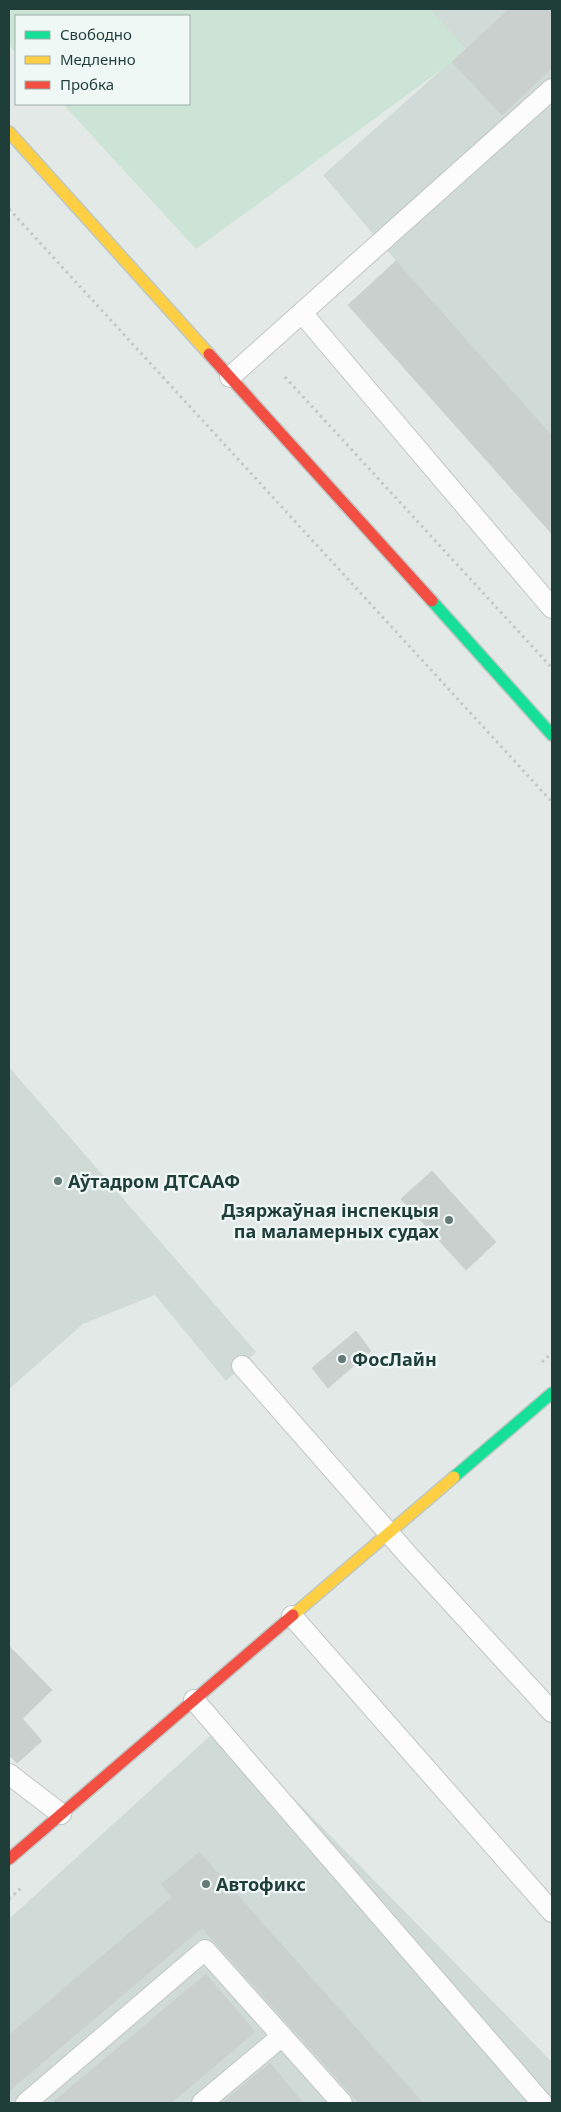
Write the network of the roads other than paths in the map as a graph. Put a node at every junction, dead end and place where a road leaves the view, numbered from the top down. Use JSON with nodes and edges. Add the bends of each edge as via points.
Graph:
{"nodes":[{"id":1,"x":552,"y":89,"type":"edge"},
{"id":2,"x":9,"y":132,"type":"edge"},
{"id":3,"x":302,"y":313,"type":"junction"},
{"id":4,"x":230,"y":377,"type":"junction"},
{"id":5,"x":552,"y":608,"type":"edge"},
{"id":6,"x":552,"y":735,"type":"edge"},
{"id":7,"x":242,"y":1366,"type":"dead end"},
{"id":8,"x":552,"y":1393,"type":"edge"},
{"id":9,"x":388,"y":1533,"type":"junction"},
{"id":10,"x":292,"y":1616,"type":"junction"},
{"id":11,"x":194,"y":1700,"type":"junction"},
{"id":12,"x":552,"y":1712,"type":"edge"},
{"id":13,"x":9,"y":1774,"type":"edge"},
{"id":14,"x":60,"y":1814,"type":"junction"},
{"id":15,"x":9,"y":1859,"type":"edge"},
{"id":16,"x":552,"y":1912,"type":"edge"},
{"id":17,"x":282,"y":2036,"type":"junction"},
{"id":18,"x":26,"y":2103,"type":"edge"},
{"id":19,"x":202,"y":2103,"type":"edge"},
{"id":20,"x":342,"y":2103,"type":"edge"},
{"id":21,"x":542,"y":2103,"type":"edge"}],
"edges":[{"from":1,"to":3,"type":"lane"},
{"from":2,"to":4,"type":"main road"},
{"from":3,"to":4,"type":"lane"},
{"from":3,"to":5,"type":"lane"},
{"from":4,"to":6,"type":"main road"},
{"from":7,"to":9,"type":"lane"},
{"from":8,"to":9,"type":"main road"},
{"from":9,"to":10,"type":"main road"},
{"from":9,"to":12,"type":"lane"},
{"from":10,"to":11,"type":"main road"},
{"from":10,"to":16,"type":"lane"},
{"from":11,"to":14,"type":"main road"},
{"from":11,"to":21,"type":"lane"},
{"from":13,"to":14,"type":"lane"},
{"from":14,"to":15,"type":"main road"},
{"from":17,"to":18,"type":"lane","via":[[205,1950]]},
{"from":17,"to":19,"type":"lane"},
{"from":17,"to":20,"type":"lane"}]}
